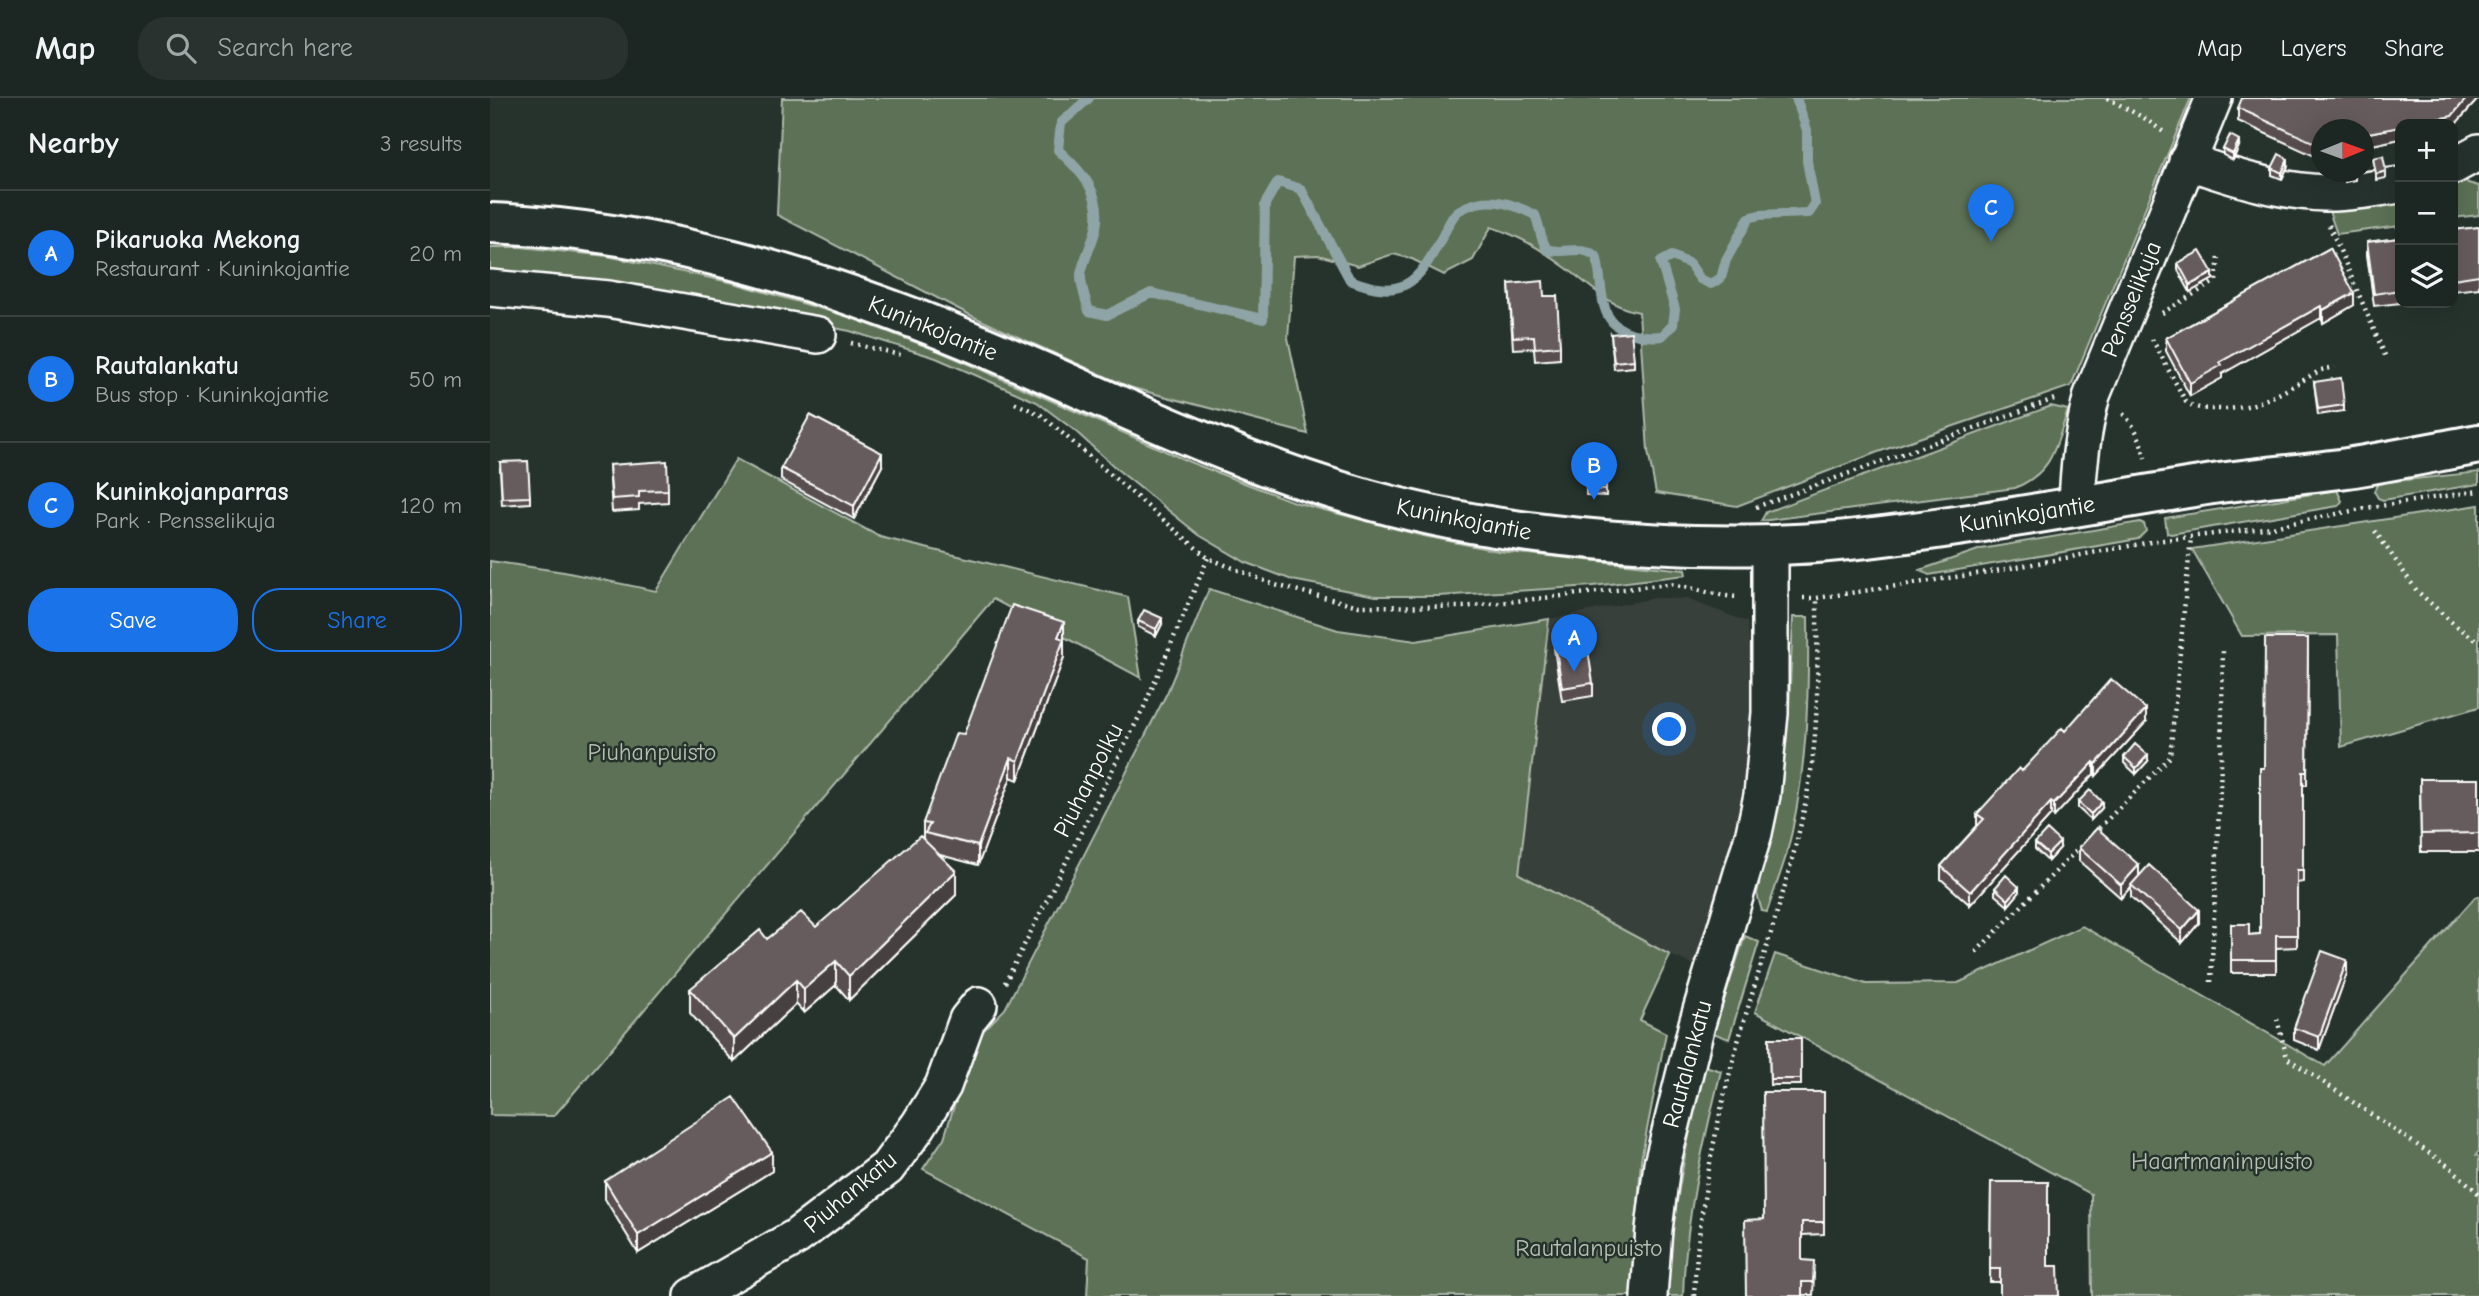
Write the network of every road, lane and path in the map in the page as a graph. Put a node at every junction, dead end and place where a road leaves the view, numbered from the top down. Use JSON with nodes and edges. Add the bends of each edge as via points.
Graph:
{"nodes":[{"id":1,"x":2107,"y":98,"type":"edge"},
{"id":2,"x":2214,"y":98,"type":"edge"},
{"id":3,"x":2479,"y":152,"type":"edge"},
{"id":4,"x":2189,"y":157,"type":"junction"},
{"id":5,"x":2458,"y":163,"type":"edge"},
{"id":6,"x":2395,"y":185,"type":"edge"},
{"id":7,"x":2326,"y":193,"type":"junction"},
{"id":8,"x":490,"y":223,"type":"edge"},
{"id":9,"x":2219,"y":257,"type":"dead end"},
{"id":10,"x":490,"y":288,"type":"edge"},
{"id":11,"x":2152,"y":320,"type":"dead end"},
{"id":12,"x":2149,"y":333,"type":"dead end"},
{"id":13,"x":818,"y":335,"type":"joint"},
{"id":14,"x":905,"y":356,"type":"dead end"},
{"id":15,"x":2387,"y":360,"type":"dead end"},
{"id":16,"x":2335,"y":367,"type":"dead end"},
{"id":17,"x":2092,"y":395,"type":"junction"},
{"id":18,"x":1004,"y":397,"type":"dead end"},
{"id":19,"x":2479,"y":444,"type":"edge"},
{"id":20,"x":2146,"y":460,"type":"dead end"},
{"id":21,"x":2479,"y":491,"type":"edge"},
{"id":22,"x":2077,"y":507,"type":"junction"},
{"id":23,"x":1748,"y":511,"type":"dead end"},
{"id":24,"x":2375,"y":531,"type":"dead end"},
{"id":25,"x":2191,"y":537,"type":"junction"},
{"id":26,"x":1770,"y":545,"type":"junction"},
{"id":27,"x":1208,"y":558,"type":"junction"},
{"id":28,"x":1720,"y":596,"type":"dead end"},
{"id":29,"x":2479,"y":642,"type":"edge"},
{"id":30,"x":2224,"y":649,"type":"dead end"},
{"id":31,"x":1976,"y":952,"type":"dead end"},
{"id":32,"x":2211,"y":982,"type":"dead end"},
{"id":33,"x":979,"y":1006,"type":"joint"},
{"id":34,"x":2277,"y":1019,"type":"dead end"},
{"id":35,"x":2479,"y":1194,"type":"edge"},
{"id":36,"x":693,"y":1296,"type":"edge"},
{"id":37,"x":1649,"y":1296,"type":"edge"},
{"id":38,"x":1693,"y":1296,"type":"edge"}],
"edges":[{"from":1,"to":4,"type":"path","via":[[2144,118]]},
{"from":2,"to":4,"type":"street","name":"Pensselikuja"},
{"from":3,"to":5,"type":"street"},
{"from":4,"to":7,"type":"street","via":[[2249,182]]},
{"from":4,"to":17,"type":"street","name":"Pensselikuja"},
{"from":6,"to":7,"type":"street"},
{"from":7,"to":15,"type":"path","via":[[2330,229]]},
{"from":8,"to":26,"type":"main road","name":"Kuninkojantie","via":[[624,237],[788,275],[964,338],[1272,469],[1425,515],[1580,539]]},
{"from":9,"to":11,"type":"path","via":[[2216,281]]},
{"from":10,"to":13,"type":"street","via":[[608,299]]},
{"from":12,"to":16,"type":"path","via":[[2186,402],[2194,408],[2247,408]]},
{"from":13,"to":14,"type":"path"},
{"from":17,"to":20,"type":"path","via":[[2131,422]]},
{"from":17,"to":22,"type":"street","name":"Pensselikuja","via":[[2080,445]]},
{"from":17,"to":23,"type":"path","via":[[2064,396],[2043,403]]},
{"from":18,"to":27,"type":"path","via":[[1041,415]]},
{"from":19,"to":22,"type":"main road","name":"Kuninkojantie"},
{"from":21,"to":25,"type":"path"},
{"from":22,"to":26,"type":"main road","name":"Kuninkojantie","via":[[1836,542]]},
{"from":24,"to":29,"type":"path","via":[[2417,591]]},
{"from":25,"to":31,"type":"path","via":[[2170,757]]},
{"from":25,"to":38,"type":"path","via":[[1817,598],[1818,704],[1808,789],[1772,937],[1715,1135],[1701,1204]]},
{"from":26,"to":37,"type":"street","name":"Rautalankatu","via":[[1770,713],[1762,795],[1662,1164]]},
{"from":27,"to":28,"type":"path","via":[[1275,585],[1359,606],[1464,607],[1669,584]]},
{"from":27,"to":33,"type":"path","name":"Piuhanpolku","via":[[1144,707],[1007,982],[994,998]]},
{"from":30,"to":32,"type":"path"},
{"from":33,"to":36,"type":"street","name":"Piuhankatu","via":[[967,1020],[943,1086],[887,1168],[796,1237]]},
{"from":34,"to":35,"type":"path","via":[[2287,1058],[2450,1167]]}]}
